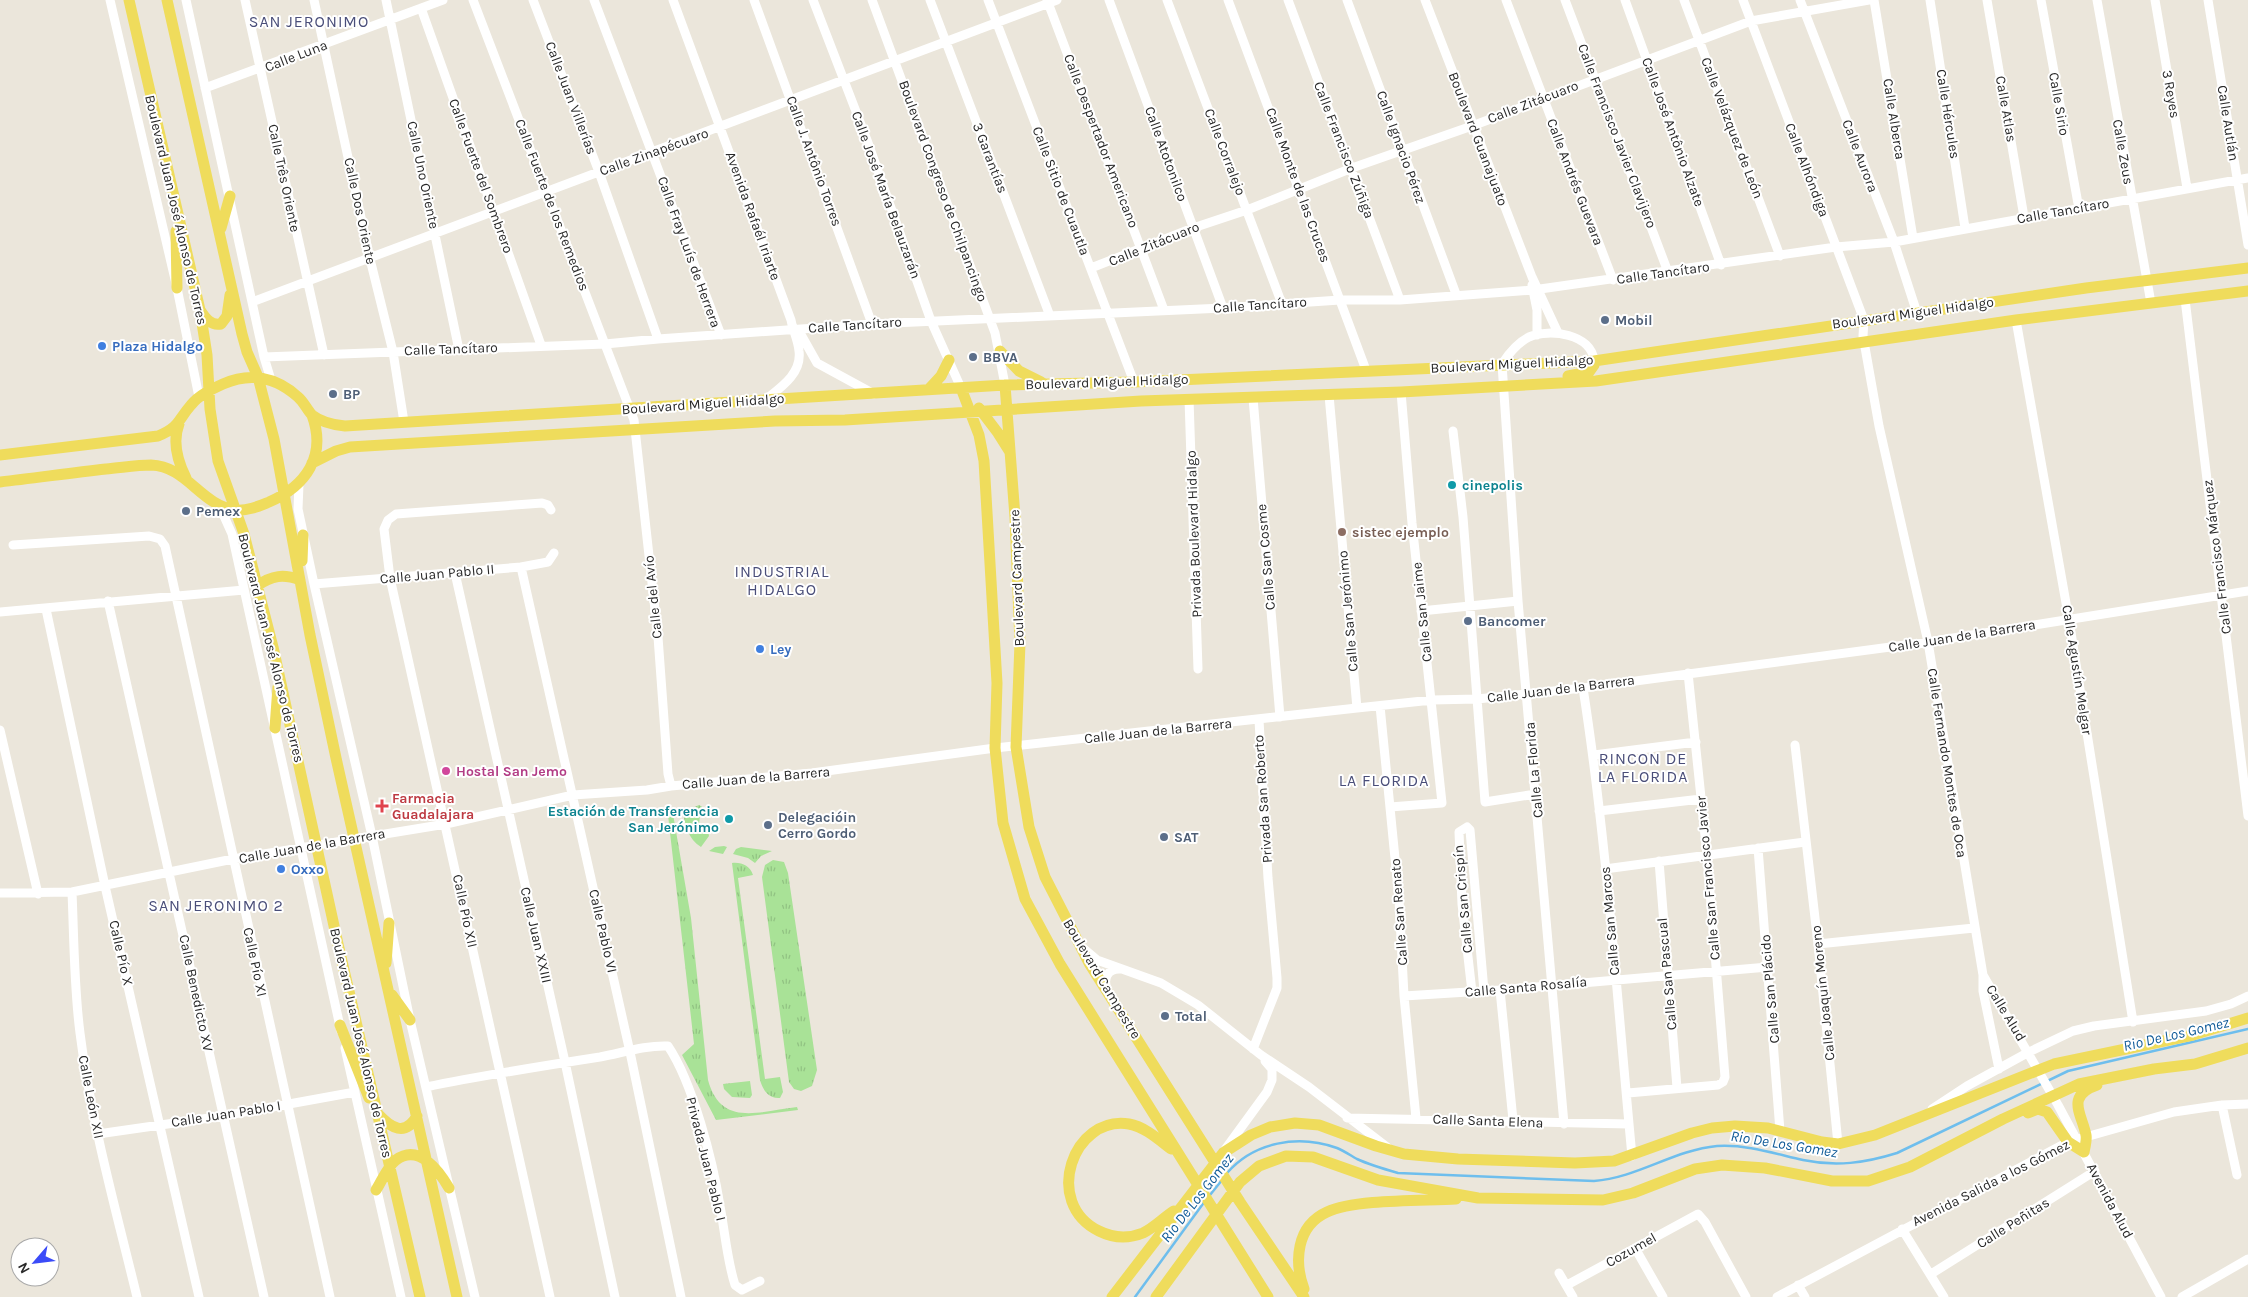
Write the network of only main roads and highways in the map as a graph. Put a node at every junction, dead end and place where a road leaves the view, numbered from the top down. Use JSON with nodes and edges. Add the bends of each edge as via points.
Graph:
{"nodes":[{"id":1,"x":129,"y":0,"type":"edge"},
{"id":2,"x":168,"y":0,"type":"edge"},
{"id":3,"x":230,"y":196,"type":"road end"},
{"id":4,"x":175,"y":207,"type":"junction"},
{"id":5,"x":221,"y":234,"type":"junction"},
{"id":6,"x":2248,"y":268,"type":"edge"},
{"id":7,"x":231,"y":285,"type":"junction"},
{"id":8,"x":177,"y":288,"type":"road end"},
{"id":9,"x":2248,"y":291,"type":"edge"},
{"id":10,"x":200,"y":310,"type":"junction"},
{"id":11,"x":1000,"y":351,"type":"road end"},
{"id":12,"x":949,"y":360,"type":"road end"},
{"id":13,"x":1594,"y":361,"type":"junction"},
{"id":14,"x":258,"y":376,"type":"junction"},
{"id":15,"x":1045,"y":384,"type":"junction"},
{"id":16,"x":1517,"y":384,"type":"junction"},
{"id":17,"x":1005,"y":385,"type":"junction"},
{"id":18,"x":961,"y":388,"type":"junction"},
{"id":19,"x":928,"y":390,"type":"junction"},
{"id":20,"x":210,"y":391,"type":"junction"},
{"id":21,"x":1008,"y":411,"type":"junction"},
{"id":22,"x":976,"y":412,"type":"junction"},
{"id":23,"x":312,"y":415,"type":"junction"},
{"id":24,"x":178,"y":424,"type":"junction"},
{"id":25,"x":1011,"y":454,"type":"junction"},
{"id":26,"x":0,"y":455,"type":"edge"},
{"id":27,"x":312,"y":463,"type":"junction"},
{"id":28,"x":187,"y":479,"type":"junction"},
{"id":29,"x":0,"y":482,"type":"edge"},
{"id":30,"x":284,"y":495,"type":"junction"},
{"id":31,"x":236,"y":510,"type":"junction"},
{"id":32,"x":303,"y":535,"type":"road end"},
{"id":33,"x":300,"y":580,"type":"junction"},
{"id":34,"x":257,"y":586,"type":"junction"},
{"id":35,"x":279,"y":673,"type":"junction"},
{"id":36,"x":275,"y":728,"type":"road end"},
{"id":37,"x":390,"y":923,"type":"road end"},
{"id":38,"x":385,"y":975,"type":"junction"},
{"id":39,"x":389,"y":992,"type":"junction"},
{"id":40,"x":2248,"y":1018,"type":"edge"},
{"id":41,"x":410,"y":1020,"type":"road end"},
{"id":42,"x":340,"y":1025,"type":"road end"},
{"id":43,"x":2248,"y":1048,"type":"edge"},
{"id":44,"x":2194,"y":1064,"type":"junction"},
{"id":45,"x":378,"y":1114,"type":"junction"},
{"id":46,"x":417,"y":1116,"type":"junction"},
{"id":47,"x":2077,"y":1139,"type":"junction"},
{"id":48,"x":1938,"y":1153,"type":"junction"},
{"id":49,"x":1178,"y":1155,"type":"junction"},
{"id":50,"x":427,"y":1160,"type":"junction"},
{"id":51,"x":390,"y":1168,"type":"junction"},
{"id":52,"x":449,"y":1188,"type":"road end"},
{"id":53,"x":376,"y":1190,"type":"road end"},
{"id":54,"x":1478,"y":1198,"type":"junction"},
{"id":55,"x":1183,"y":1204,"type":"junction"},
{"id":56,"x":1159,"y":1294,"type":"edge"},
{"id":57,"x":420,"y":1297,"type":"edge"},
{"id":58,"x":458,"y":1297,"type":"edge"},
{"id":59,"x":1112,"y":1297,"type":"edge"},
{"id":60,"x":1268,"y":1297,"type":"edge"},
{"id":61,"x":1304,"y":1297,"type":"edge"},
{"id":62,"x":1308,"y":1297,"type":"edge"}],
"edges":[{"from":1,"to":4,"type":"main road","name":"Boulevard Juan José Alonso de Torres"},
{"from":2,"to":5,"type":"main road"},
{"from":3,"to":5,"type":"main road"},
{"from":4,"to":8,"type":"main road"},
{"from":4,"to":10,"type":"main road","name":"Boulevard Juan José Alonso de Torres"},
{"from":5,"to":7,"type":"main road"},
{"from":6,"to":13,"type":"main road","name":"Boulevard Miguel Hidalgo","via":[[1864,320]]},
{"from":7,"to":10,"type":"main road","via":[[227,316],[223,322],[214,324]]},
{"from":7,"to":14,"type":"main road","via":[[245,344]]},
{"from":9,"to":16,"type":"main road","name":"Boulevard Miguel Hidalgo","via":[[2016,320],[1596,381]]},
{"from":10,"to":20,"type":"main road","name":"Boulevard Juan José Alonso de Torres"},
{"from":11,"to":15,"type":"main road","via":[[1019,371]]},
{"from":12,"to":19,"type":"main road","via":[[942,376]]},
{"from":13,"to":15,"type":"main road","name":"Boulevard Miguel Hidalgo"},
{"from":13,"to":16,"type":"main road","via":[[1586,374],[1538,378]]},
{"from":14,"to":20,"type":"main road","name":"Boulevard Miguel Hidalgo","via":[[233,380]]},
{"from":14,"to":23,"type":"main road","name":"Boulevard Miguel Hidalgo","via":[[297,396]]},
{"from":14,"to":30,"type":"main road"},
{"from":15,"to":17,"type":"main road","name":"Boulevard Miguel Hidalgo"},
{"from":16,"to":21,"type":"main road","name":"Boulevard Miguel Hidalgo"},
{"from":17,"to":18,"type":"main road","name":"Boulevard Miguel Hidalgo"},
{"from":17,"to":21,"type":"main road","name":"Boulevard Campestre"},
{"from":18,"to":19,"type":"main road","name":"Boulevard Miguel Hidalgo"},
{"from":18,"to":22,"type":"main road","name":"Boulevard Campestre"},
{"from":19,"to":23,"type":"main road","name":"Boulevard Miguel Hidalgo","via":[[337,425]]},
{"from":20,"to":24,"type":"main road","name":"Boulevard Miguel Hidalgo","via":[[199,397]]},
{"from":20,"to":31,"type":"main road","name":"Boulevard Juan José Alonso de Torres","via":[[218,461]]},
{"from":21,"to":22,"type":"main road","name":"Boulevard Miguel Hidalgo"},
{"from":21,"to":25,"type":"main road","name":"Boulevard Campestre"},
{"from":22,"to":25,"type":"main road","via":[[998,433]]},
{"from":22,"to":27,"type":"main road","name":"Boulevard Miguel Hidalgo","via":[[350,447]]},
{"from":22,"to":49,"type":"main road","name":"Boulevard Campestre","via":[[986,478],[997,683],[995,748],[1003,823],[1026,899],[1060,964]]},
{"from":23,"to":27,"type":"main road","via":[[316,437]]},
{"from":24,"to":26,"type":"main road","name":"Boulevard Miguel Hidalgo","via":[[149,438]]},
{"from":24,"to":28,"type":"main road","via":[[176,450]]},
{"from":25,"to":61,"type":"main road","name":"Boulevard Campestre","via":[[1020,643],[1016,746],[1031,833],[1045,877],[1078,943],[1107,991]]},
{"from":27,"to":30,"type":"main road","via":[[310,471],[299,484]]},
{"from":28,"to":29,"type":"main road","via":[[166,467],[149,465]]},
{"from":28,"to":31,"type":"main road","via":[[218,505]]},
{"from":30,"to":31,"type":"main road","via":[[248,510]]},
{"from":30,"to":33,"type":"main road"},
{"from":31,"to":34,"type":"main road","name":"Boulevard Juan José Alonso de Torres"},
{"from":32,"to":33,"type":"main road"},
{"from":33,"to":34,"type":"main road","via":[[277,576]]},
{"from":33,"to":38,"type":"main road"},
{"from":34,"to":35,"type":"main road","name":"Boulevard Juan José Alonso de Torres"},
{"from":35,"to":36,"type":"main road"},
{"from":35,"to":45,"type":"main road","name":"Boulevard Juan José Alonso de Torres"},
{"from":37,"to":38,"type":"main road"},
{"from":38,"to":39,"type":"main road"},
{"from":39,"to":41,"type":"main road"},
{"from":39,"to":46,"type":"main road"},
{"from":40,"to":55,"type":"main road","via":[[2193,1035],[2054,1064],[1875,1135],[1838,1144],[1744,1126],[1712,1128],[1670,1140],[1632,1156],[1599,1163],[1575,1163],[1458,1159],[1393,1152],[1332,1128],[1301,1123],[1281,1125],[1261,1131],[1223,1153]]},
{"from":42,"to":45,"type":"main road"},
{"from":43,"to":44,"type":"main road"},
{"from":44,"to":47,"type":"main road","via":[[2087,1089],[2077,1108]]},
{"from":44,"to":48,"type":"main road","via":[[2079,1084]]},
{"from":45,"to":46,"type":"main road","via":[[392,1126],[402,1128],[412,1124]]},
{"from":45,"to":51,"type":"main road","name":"Boulevard Juan José Alonso de Torres"},
{"from":46,"to":50,"type":"main road"},
{"from":47,"to":47,"type":"main road","via":[[2084,1152]]},
{"from":47,"to":48,"type":"main road","via":[[2047,1112],[2038,1109],[1959,1148]]},
{"from":48,"to":54,"type":"main road","via":[[1897,1173],[1861,1181],[1832,1182],[1765,1168],[1722,1165],[1694,1170],[1603,1200]]},
{"from":49,"to":55,"type":"main road","via":[[1140,1127],[1120,1123],[1109,1126],[1091,1136],[1078,1149],[1070,1167],[1068,1188],[1070,1199],[1082,1220],[1092,1228],[1119,1237],[1144,1232]]},
{"from":49,"to":60,"type":"main road","name":"Boulevard Campestre"},
{"from":50,"to":51,"type":"main road","via":[[410,1155],[398,1159]]},
{"from":50,"to":52,"type":"main road"},
{"from":50,"to":58,"type":"main road"},
{"from":51,"to":53,"type":"main road"},
{"from":51,"to":57,"type":"main road","name":"Boulevard Juan José Alonso de Torres"},
{"from":54,"to":56,"type":"main road","via":[[1378,1180],[1313,1157],[1271,1160],[1240,1182]]},
{"from":54,"to":62,"type":"main road","via":[[1345,1207],[1320,1216],[1304,1236],[1298,1252],[1299,1276]]},
{"from":55,"to":59,"type":"main road"}]}
